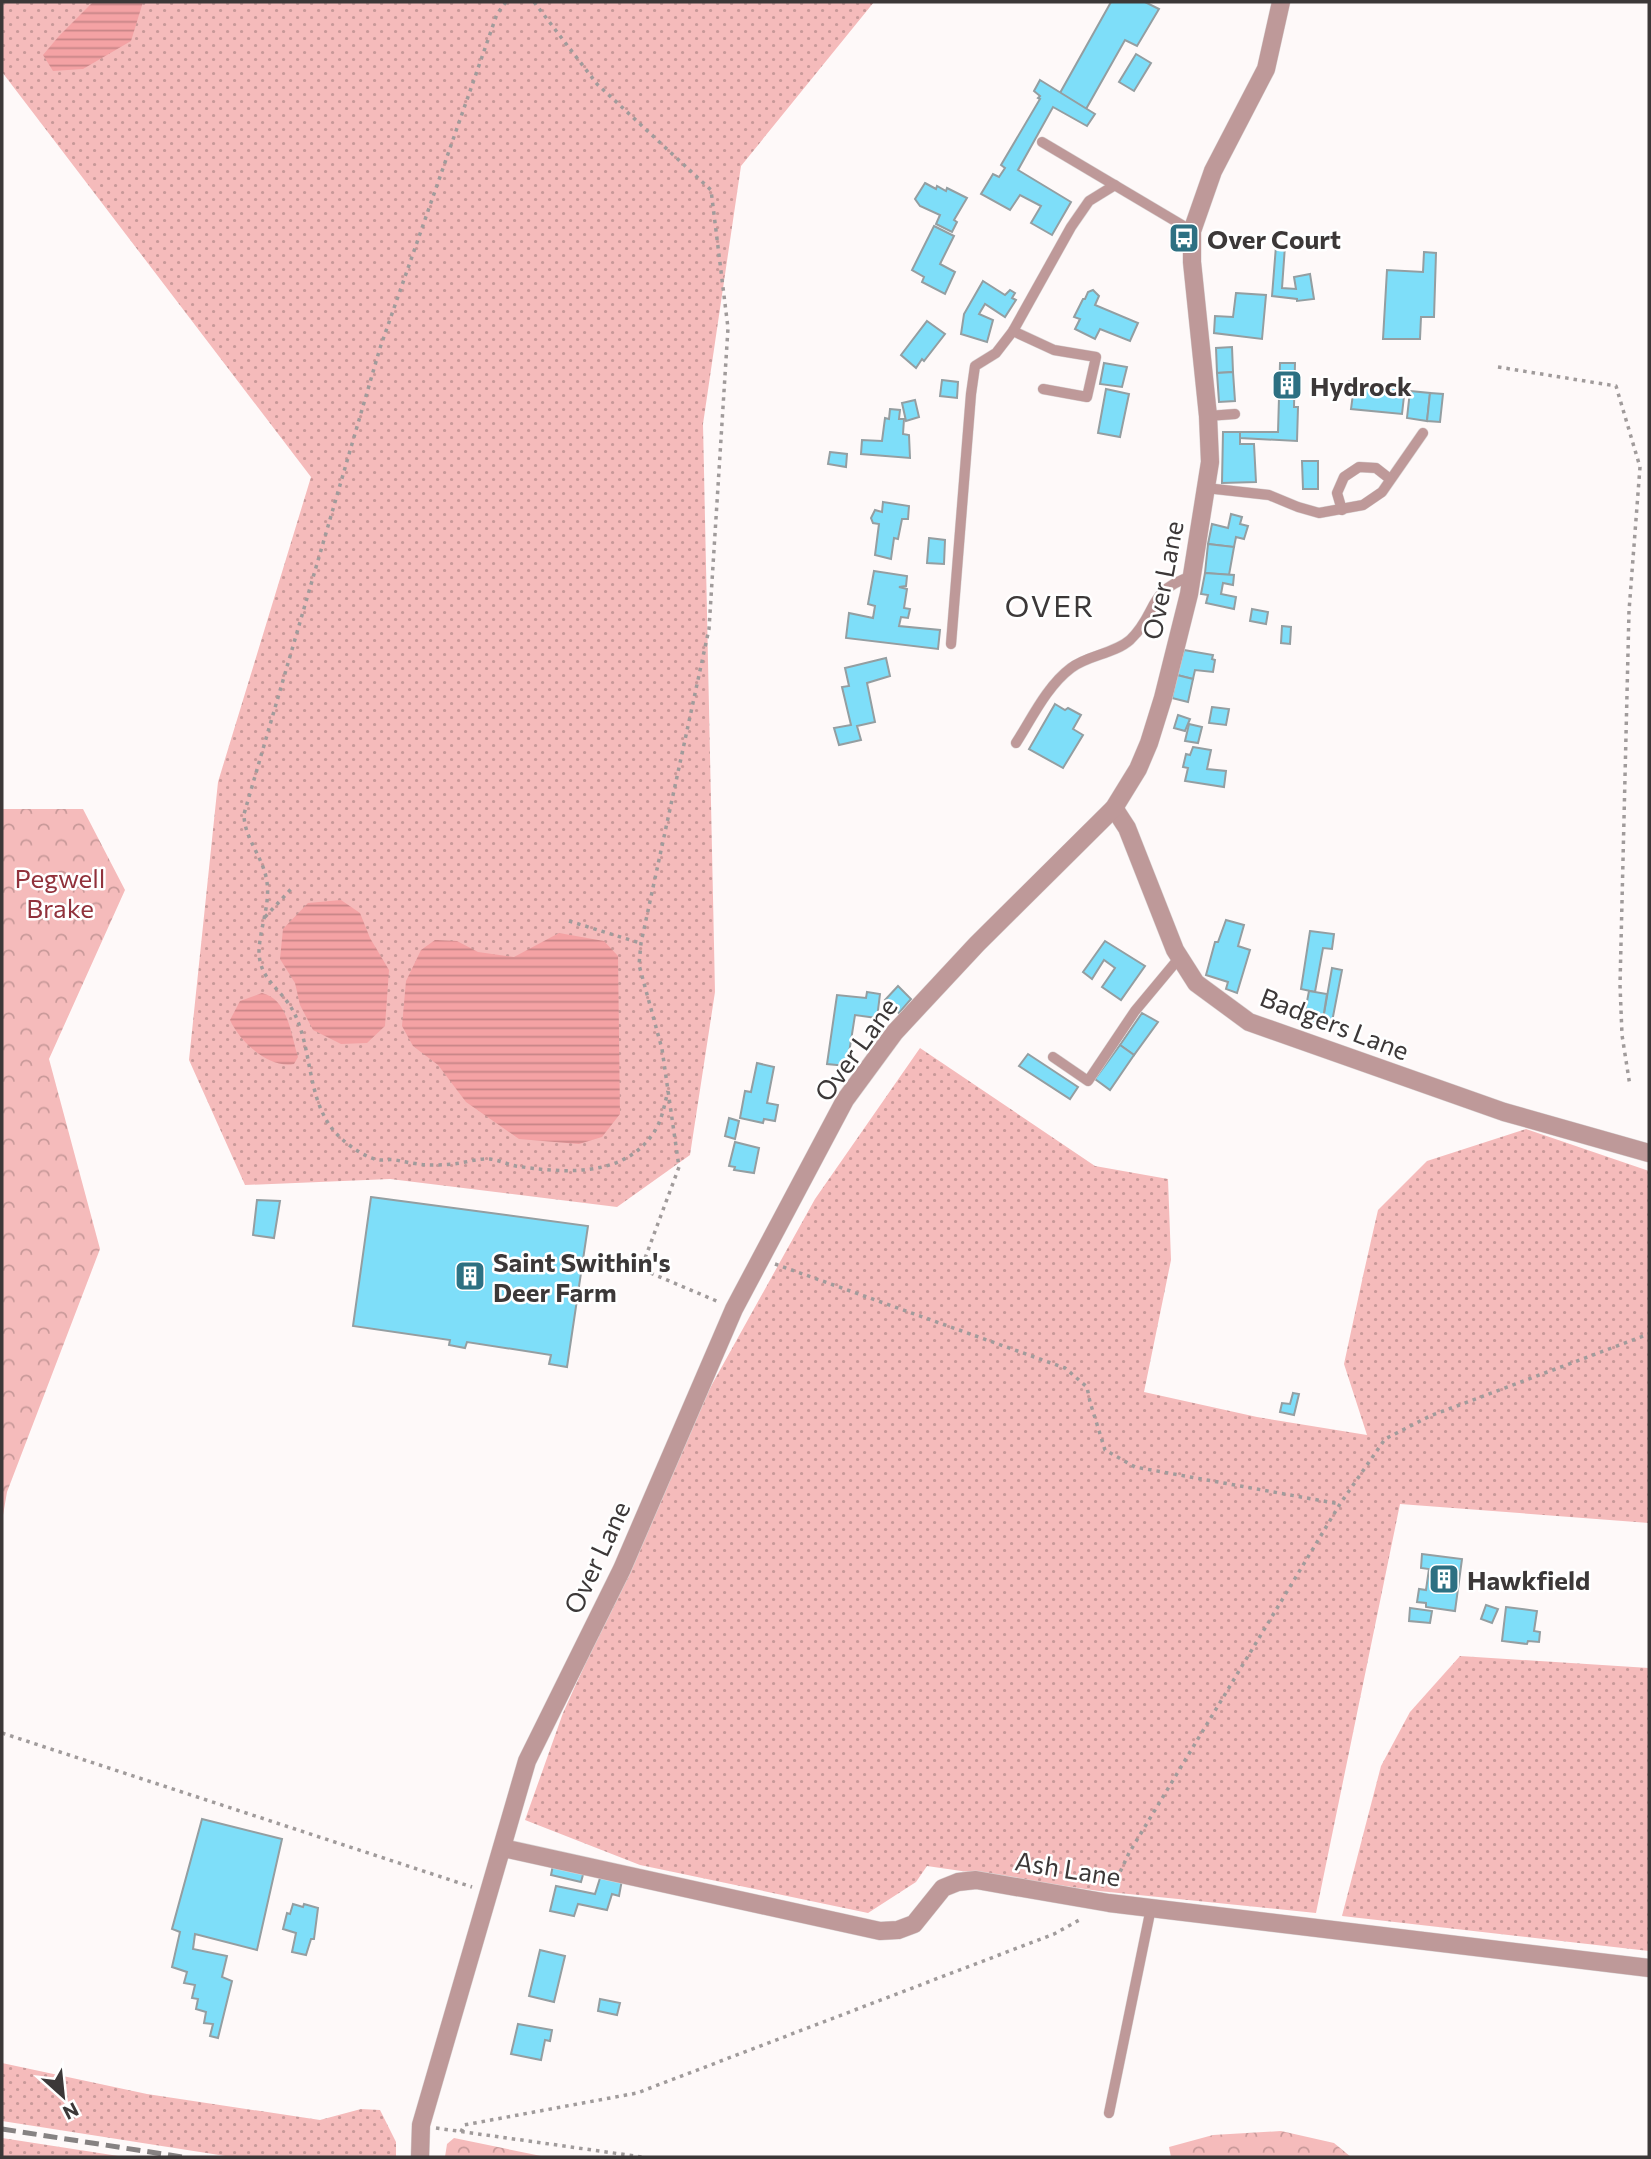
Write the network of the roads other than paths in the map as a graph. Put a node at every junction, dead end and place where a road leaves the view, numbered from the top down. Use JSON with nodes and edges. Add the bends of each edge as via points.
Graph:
{"nodes":[{"id":1,"x":1281,"y":2,"type":"edge"},
{"id":2,"x":1042,"y":142,"type":"dead end"},
{"id":3,"x":1115,"y":185,"type":"junction"},
{"id":4,"x":1192,"y":231,"type":"junction"},
{"id":5,"x":1013,"y":331,"type":"junction"},
{"id":6,"x":1043,"y":389,"type":"dead end"},
{"id":7,"x":1235,"y":414,"type":"dead end"},
{"id":8,"x":1208,"y":416,"type":"junction"},
{"id":9,"x":1423,"y":433,"type":"dead end"},
{"id":10,"x":1390,"y":480,"type":"junction"},
{"id":11,"x":1206,"y":488,"type":"junction"},
{"id":12,"x":1342,"y":510,"type":"junction"},
{"id":13,"x":1192,"y":576,"type":"junction"},
{"id":14,"x":951,"y":645,"type":"dead end"},
{"id":15,"x":1016,"y":743,"type":"dead end"},
{"id":16,"x":1114,"y":808,"type":"junction"},
{"id":17,"x":1180,"y":957,"type":"junction"},
{"id":18,"x":1053,"y":1057,"type":"dead end"},
{"id":19,"x":1649,"y":1153,"type":"edge"},
{"id":20,"x":503,"y":1849,"type":"junction"},
{"id":21,"x":1151,"y":1908,"type":"junction"},
{"id":22,"x":1649,"y":1968,"type":"edge"},
{"id":23,"x":1109,"y":2113,"type":"dead end"},
{"id":24,"x":420,"y":2157,"type":"edge"}],
"edges":[{"from":1,"to":4,"type":"street","name":"Over Lane","via":[[1266,69],[1213,171]]},
{"from":2,"to":3,"type":"lane"},
{"from":3,"to":4,"type":"lane"},
{"from":3,"to":5,"type":"lane","via":[[1083,209]]},
{"from":4,"to":8,"type":"street","name":"Over Lane"},
{"from":5,"to":6,"type":"lane","via":[[1054,350],[1096,357],[1087,397]]},
{"from":5,"to":14,"type":"lane","via":[[996,353],[975,366]]},
{"from":7,"to":8,"type":"lane"},
{"from":8,"to":11,"type":"street","name":"Over Lane"},
{"from":9,"to":10,"type":"lane"},
{"from":10,"to":12,"type":"lane","via":[[1363,505]]},
{"from":10,"to":12,"type":"lane","via":[[1376,468],[1359,467],[1344,477],[1337,493]]},
{"from":11,"to":12,"type":"lane","via":[[1269,495],[1319,513]]},
{"from":11,"to":13,"type":"street","name":"Over Lane"},
{"from":13,"to":15,"type":"lane","via":[[1159,593],[1128,642],[1070,669]]},
{"from":13,"to":16,"type":"street","name":"Over Lane","via":[[1149,743]]},
{"from":16,"to":17,"type":"street","name":"Badgers Lane","via":[[1127,828]]},
{"from":16,"to":20,"type":"street","name":"Over Lane","via":[[895,1032],[845,1100],[734,1308],[622,1569],[527,1761]]},
{"from":17,"to":18,"type":"lane","via":[[1088,1081]]},
{"from":17,"to":19,"type":"street","name":"Badgers Lane","via":[[1196,984],[1249,1022],[1504,1112]]},
{"from":20,"to":21,"type":"street","name":"Ash Lane","via":[[880,1931],[914,1924],[943,1888],[976,1880]]},
{"from":20,"to":24,"type":"street","name":"Over Lane","via":[[421,2125]]},
{"from":21,"to":22,"type":"street","name":"Ash Lane"},
{"from":21,"to":23,"type":"lane"}]}
